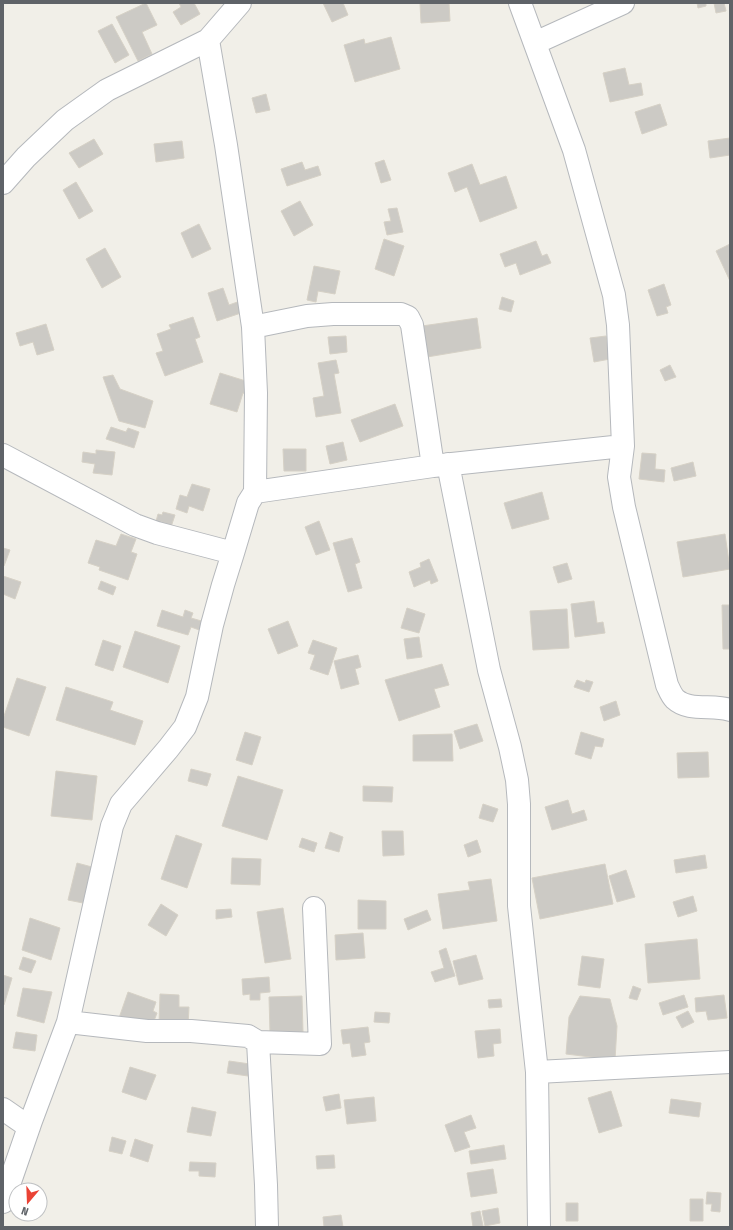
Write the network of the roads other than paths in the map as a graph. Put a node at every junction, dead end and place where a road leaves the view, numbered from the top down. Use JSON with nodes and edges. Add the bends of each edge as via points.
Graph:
{"nodes":[{"id":1,"x":240,"y":3,"type":"edge"},
{"id":2,"x":520,"y":3,"type":"edge"},
{"id":3,"x":623,"y":3,"type":"edge"},
{"id":4,"x":208,"y":40,"type":"junction"},
{"id":5,"x":535,"y":43,"type":"junction"},
{"id":6,"x":3,"y":183,"type":"edge"},
{"id":7,"x":254,"y":327,"type":"junction"},
{"id":8,"x":623,"y":446,"type":"junction"},
{"id":9,"x":3,"y":455,"type":"edge"},
{"id":10,"x":440,"y":465,"type":"junction"},
{"id":11,"x":255,"y":492,"type":"junction"},
{"id":12,"x":234,"y":553,"type":"junction"},
{"id":13,"x":730,"y":710,"type":"edge"},
{"id":14,"x":314,"y":908,"type":"dead end"},
{"id":15,"x":68,"y":1022,"type":"junction"},
{"id":16,"x":258,"y":1042,"type":"junction"},
{"id":17,"x":730,"y":1062,"type":"edge"},
{"id":18,"x":537,"y":1072,"type":"junction"},
{"id":19,"x":3,"y":1109,"type":"edge"},
{"id":20,"x":29,"y":1126,"type":"junction"},
{"id":21,"x":3,"y":1202,"type":"edge"},
{"id":22,"x":267,"y":1227,"type":"edge"},
{"id":23,"x":539,"y":1227,"type":"edge"}],
"edges":[{"from":1,"to":4,"type":"street"},
{"from":2,"to":5,"type":"street"},
{"from":3,"to":5,"type":"street"},
{"from":4,"to":6,"type":"street","via":[[107,90],[65,120]]},
{"from":4,"to":7,"type":"street"},
{"from":5,"to":8,"type":"street","via":[[574,150],[614,295],[618,325]]},
{"from":7,"to":10,"type":"street","via":[[307,316],[332,314],[401,314],[408,317],[412,325]]},
{"from":7,"to":11,"type":"street"},
{"from":8,"to":10,"type":"street"},
{"from":8,"to":13,"type":"street","via":[[619,477],[624,507],[667,684],[674,698],[686,705],[724,707]]},
{"from":9,"to":12,"type":"street","via":[[135,525]]},
{"from":10,"to":11,"type":"street"},
{"from":10,"to":18,"type":"street","via":[[517,780],[520,804],[519,906]]},
{"from":11,"to":12,"type":"street","via":[[248,502]]},
{"from":12,"to":15,"type":"street","via":[[214,618],[197,697],[185,727],[121,804],[112,826]]},
{"from":14,"to":16,"type":"street","via":[[320,1044]]},
{"from":15,"to":16,"type":"street","via":[[147,1031],[191,1030],[248,1036]]},
{"from":15,"to":20,"type":"street"},
{"from":16,"to":22,"type":"street"},
{"from":17,"to":18,"type":"street"},
{"from":18,"to":23,"type":"street"},
{"from":19,"to":20,"type":"street"},
{"from":20,"to":21,"type":"street"}]}
